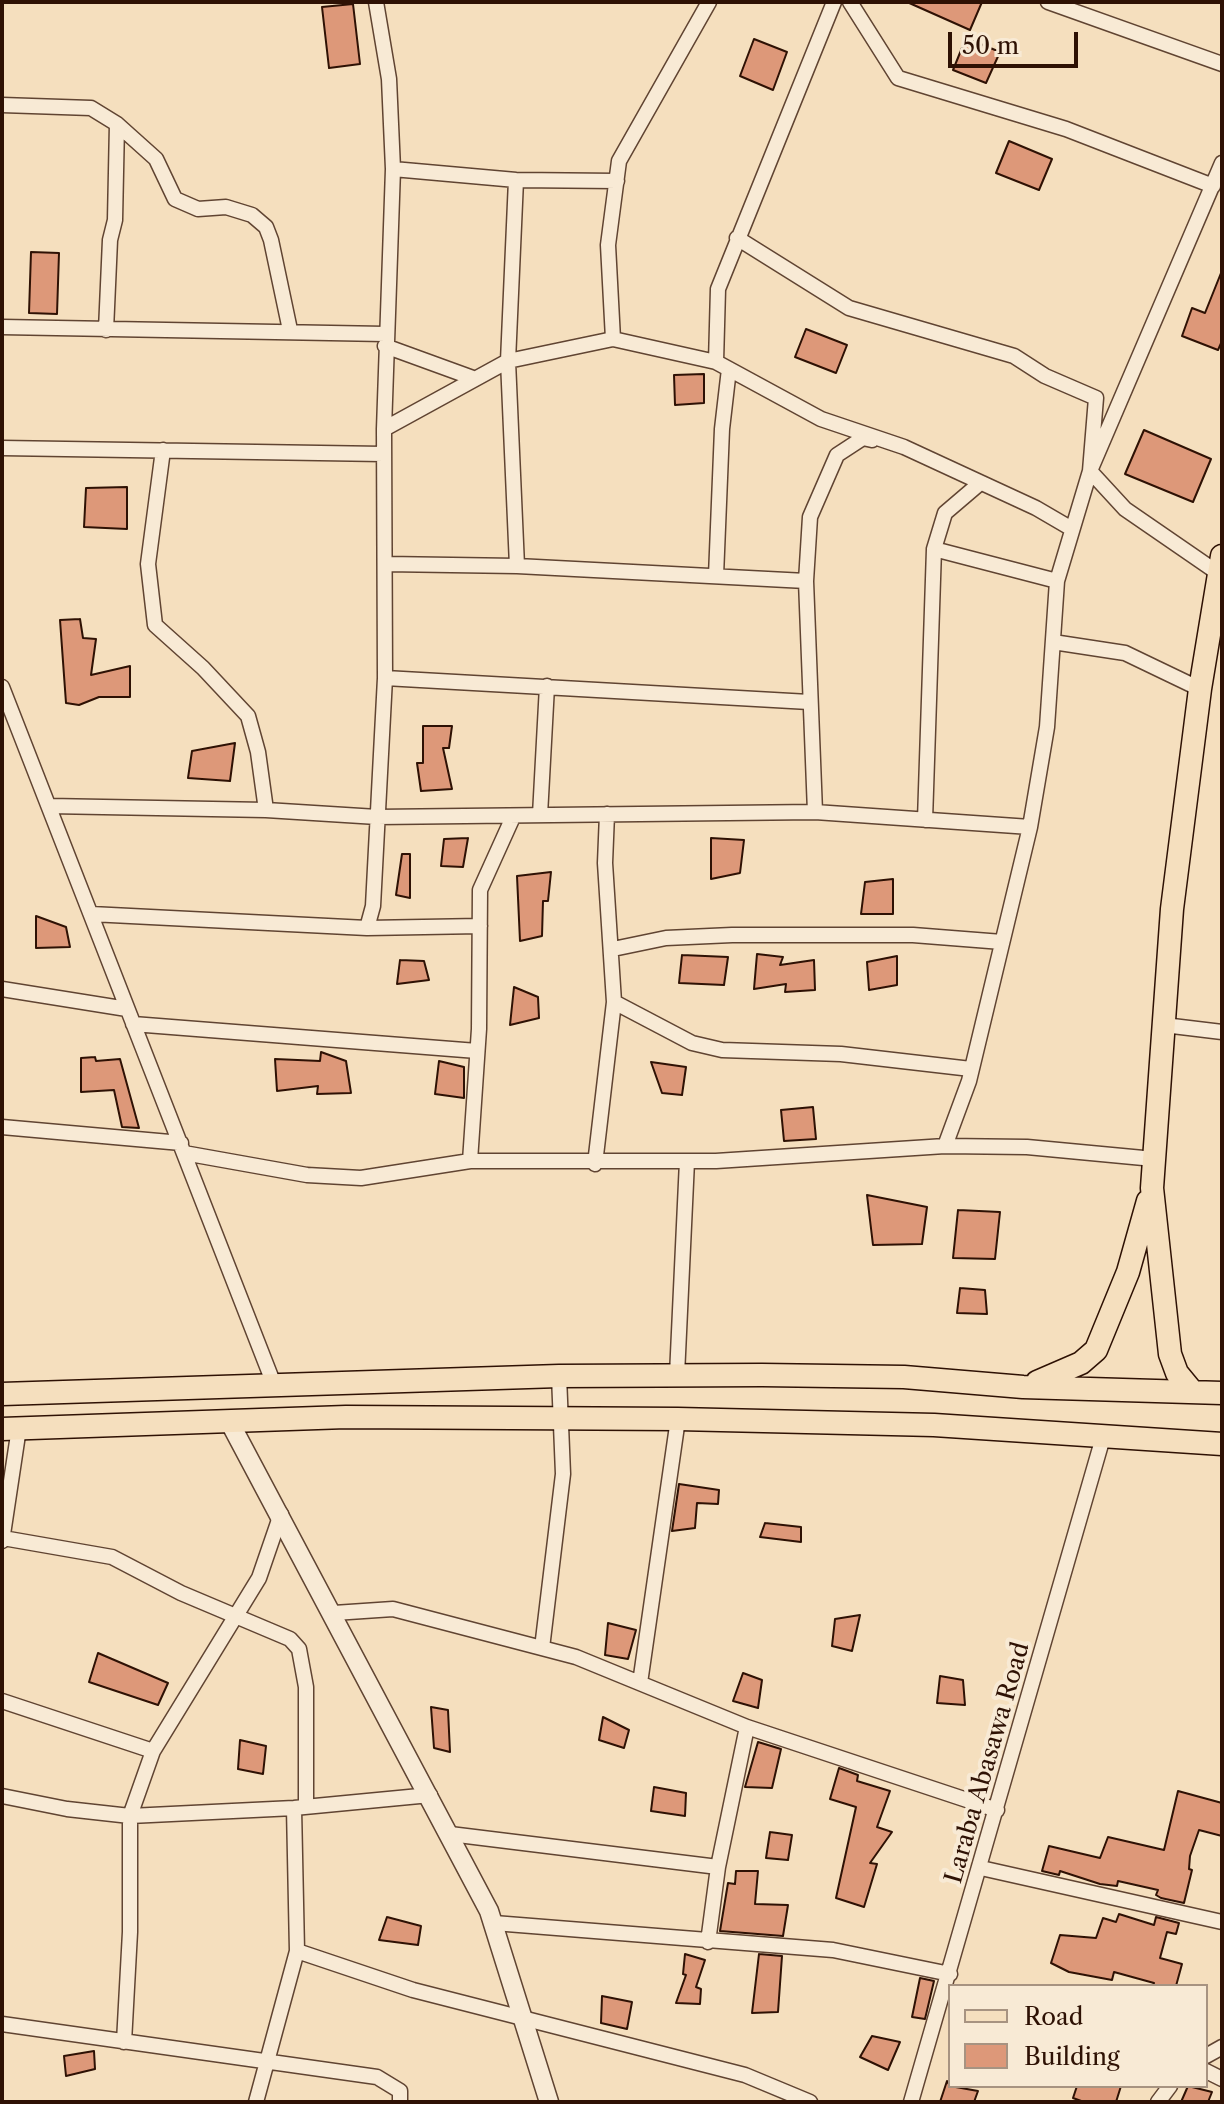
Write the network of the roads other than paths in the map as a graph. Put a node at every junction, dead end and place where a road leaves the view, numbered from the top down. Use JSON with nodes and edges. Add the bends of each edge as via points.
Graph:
{"nodes":[{"id":1,"x":376,"y":2,"type":"edge"},
{"id":2,"x":709,"y":2,"type":"edge"},
{"id":3,"x":834,"y":2,"type":"edge"},
{"id":4,"x":850,"y":2,"type":"edge"},
{"id":5,"x":1057,"y":4,"type":"edge"},
{"id":6,"x":1222,"y":64,"type":"edge"},
{"id":7,"x":2,"y":105,"type":"edge"},
{"id":8,"x":117,"y":124,"type":"junction"},
{"id":9,"x":1222,"y":163,"type":"edge"},
{"id":10,"x":393,"y":169,"type":"junction"},
{"id":11,"x":516,"y":180,"type":"junction"},
{"id":12,"x":617,"y":181,"type":"junction"},
{"id":13,"x":1213,"y":186,"type":"junction"},
{"id":14,"x":737,"y":238,"type":"junction"},
{"id":15,"x":2,"y":327,"type":"edge"},
{"id":16,"x":106,"y":330,"type":"junction"},
{"id":17,"x":290,"y":330,"type":"junction"},
{"id":18,"x":613,"y":339,"type":"junction"},
{"id":19,"x":385,"y":340,"type":"junction"},
{"id":20,"x":508,"y":361,"type":"junction"},
{"id":21,"x":722,"y":366,"type":"junction"},
{"id":22,"x":473,"y":378,"type":"junction"},
{"id":23,"x":384,"y":429,"type":"junction"},
{"id":24,"x":904,"y":447,"type":"junction"},
{"id":25,"x":2,"y":448,"type":"edge"},
{"id":26,"x":163,"y":450,"type":"junction"},
{"id":27,"x":383,"y":454,"type":"junction"},
{"id":28,"x":1090,"y":471,"type":"junction"},
{"id":29,"x":979,"y":484,"type":"junction"},
{"id":30,"x":1072,"y":529,"type":"junction"},
{"id":31,"x":934,"y":549,"type":"junction"},
{"id":32,"x":386,"y":564,"type":"junction"},
{"id":33,"x":1220,"y":564,"type":"edge"},
{"id":34,"x":517,"y":566,"type":"junction"},
{"id":35,"x":716,"y":576,"type":"junction"},
{"id":36,"x":806,"y":581,"type":"junction"},
{"id":37,"x":1057,"y":581,"type":"junction"},
{"id":38,"x":1053,"y":642,"type":"junction"},
{"id":39,"x":385,"y":678,"type":"junction"},
{"id":40,"x":547,"y":686,"type":"junction"},
{"id":41,"x":2,"y":687,"type":"edge"},
{"id":42,"x":1200,"y":689,"type":"junction"},
{"id":43,"x":809,"y":702,"type":"junction"},
{"id":44,"x":49,"y":806,"type":"junction"},
{"id":45,"x":266,"y":810,"type":"junction"},
{"id":46,"x":815,"y":812,"type":"junction"},
{"id":47,"x":607,"y":814,"type":"junction"},
{"id":48,"x":540,"y":815,"type":"junction"},
{"id":49,"x":377,"y":817,"type":"junction"},
{"id":50,"x":513,"y":817,"type":"junction"},
{"id":51,"x":925,"y":820,"type":"junction"},
{"id":52,"x":1030,"y":827,"type":"junction"},
{"id":53,"x":91,"y":914,"type":"junction"},
{"id":54,"x":480,"y":926,"type":"junction"},
{"id":55,"x":367,"y":928,"type":"junction"},
{"id":56,"x":1002,"y":942,"type":"junction"},
{"id":57,"x":613,"y":949,"type":"junction"},
{"id":58,"x":2,"y":989,"type":"edge"},
{"id":59,"x":614,"y":1002,"type":"junction"},
{"id":60,"x":127,"y":1009,"type":"junction"},
{"id":61,"x":133,"y":1024,"type":"junction"},
{"id":62,"x":1164,"y":1025,"type":"junction"},
{"id":63,"x":1222,"y":1032,"type":"edge"},
{"id":64,"x":477,"y":1051,"type":"junction"},
{"id":65,"x":971,"y":1069,"type":"junction"},
{"id":66,"x":2,"y":1127,"type":"edge"},
{"id":67,"x":945,"y":1146,"type":"junction"},
{"id":68,"x":183,"y":1148,"type":"junction"},
{"id":69,"x":1154,"y":1159,"type":"junction"},
{"id":70,"x":470,"y":1161,"type":"junction"},
{"id":71,"x":687,"y":1161,"type":"junction"},
{"id":72,"x":595,"y":1164,"type":"junction"},
{"id":73,"x":1152,"y":1188,"type":"junction"},
{"id":74,"x":677,"y":1375,"type":"junction"},
{"id":75,"x":559,"y":1376,"type":"junction"},
{"id":76,"x":275,"y":1387,"type":"junction"},
{"id":77,"x":1023,"y":1387,"type":"junction"},
{"id":78,"x":1191,"y":1390,"type":"junction"},
{"id":79,"x":1222,"y":1393,"type":"edge"},
{"id":80,"x":2,"y":1394,"type":"edge"},
{"id":81,"x":678,"y":1419,"type":"junction"},
{"id":82,"x":560,"y":1420,"type":"junction"},
{"id":83,"x":229,"y":1421,"type":"junction"},
{"id":84,"x":10,"y":1429,"type":"edge"},
{"id":85,"x":1104,"y":1434,"type":"junction"},
{"id":86,"x":1222,"y":1444,"type":"edge"},
{"id":87,"x":281,"y":1514,"type":"junction"},
{"id":88,"x":2,"y":1540,"type":"edge"},
{"id":89,"x":334,"y":1613,"type":"junction"},
{"id":90,"x":237,"y":1617,"type":"junction"},
{"id":91,"x":542,"y":1648,"type":"junction"},
{"id":92,"x":640,"y":1683,"type":"junction"},
{"id":93,"x":2,"y":1701,"type":"edge"},
{"id":94,"x":747,"y":1727,"type":"junction"},
{"id":95,"x":153,"y":1751,"type":"junction"},
{"id":96,"x":430,"y":1795,"type":"junction"},
{"id":97,"x":2,"y":1796,"type":"edge"},
{"id":98,"x":300,"y":1807,"type":"junction"},
{"id":99,"x":997,"y":1810,"type":"junction"},
{"id":100,"x":130,"y":1816,"type":"junction"},
{"id":101,"x":450,"y":1834,"type":"junction"},
{"id":102,"x":718,"y":1867,"type":"junction"},
{"id":103,"x":981,"y":1868,"type":"junction"},
{"id":104,"x":1222,"y":1922,"type":"edge"},
{"id":105,"x":494,"y":1923,"type":"junction"},
{"id":106,"x":708,"y":1942,"type":"junction"},
{"id":107,"x":297,"y":1951,"type":"junction"},
{"id":108,"x":950,"y":1974,"type":"junction"},
{"id":109,"x":526,"y":2020,"type":"junction"},
{"id":110,"x":2,"y":2024,"type":"edge"},
{"id":111,"x":124,"y":2042,"type":"junction"},
{"id":112,"x":267,"y":2062,"type":"junction"},
{"id":113,"x":256,"y":2102,"type":"edge"},
{"id":114,"x":400,"y":2102,"type":"edge"},
{"id":115,"x":549,"y":2102,"type":"edge"},
{"id":116,"x":810,"y":2102,"type":"edge"},
{"id":117,"x":911,"y":2102,"type":"edge"}],
"edges":[{"from":1,"to":10,"type":"street","via":[[389,79]]},
{"from":2,"to":12,"type":"street","via":[[619,161]]},
{"from":3,"to":14,"type":"street"},
{"from":4,"to":13,"type":"street","via":[[898,78],[1066,129]]},
{"from":5,"to":6,"type":"street"},
{"from":7,"to":8,"type":"street","via":[[91,108]]},
{"from":8,"to":16,"type":"street"},
{"from":8,"to":17,"type":"street","via":[[156,159],[175,199],[198,209],[226,207],[252,215],[266,227]]},
{"from":9,"to":13,"type":"street"},
{"from":10,"to":11,"type":"street"},
{"from":10,"to":19,"type":"street"},
{"from":11,"to":12,"type":"street"},
{"from":11,"to":20,"type":"street"},
{"from":12,"to":18,"type":"street","via":[[608,245]]},
{"from":13,"to":28,"type":"street"},
{"from":14,"to":21,"type":"street","via":[[718,289]]},
{"from":14,"to":28,"type":"street","via":[[849,308],[1014,356],[1096,398]]},
{"from":15,"to":16,"type":"street"},
{"from":16,"to":17,"type":"street"},
{"from":17,"to":19,"type":"street"},
{"from":18,"to":20,"type":"street"},
{"from":18,"to":21,"type":"street"},
{"from":19,"to":22,"type":"street"},
{"from":19,"to":23,"type":"street"},
{"from":20,"to":22,"type":"street"},
{"from":20,"to":34,"type":"street"},
{"from":21,"to":24,"type":"street","via":[[821,419]]},
{"from":21,"to":35,"type":"street"},
{"from":22,"to":23,"type":"street"},
{"from":23,"to":27,"type":"street"},
{"from":24,"to":29,"type":"street"},
{"from":24,"to":36,"type":"street","via":[[863,438],[837,455],[810,517]]},
{"from":25,"to":26,"type":"street"},
{"from":26,"to":27,"type":"street"},
{"from":26,"to":45,"type":"street","via":[[148,564],[155,625],[248,716]]},
{"from":27,"to":32,"type":"street"},
{"from":28,"to":30,"type":"street"},
{"from":28,"to":33,"type":"street","via":[[1125,509]]},
{"from":29,"to":30,"type":"street"},
{"from":29,"to":31,"type":"street","via":[[945,513]]},
{"from":30,"to":37,"type":"street"},
{"from":31,"to":37,"type":"street"},
{"from":31,"to":51,"type":"street"},
{"from":32,"to":34,"type":"street"},
{"from":32,"to":39,"type":"street"},
{"from":33,"to":42,"type":"main road"},
{"from":34,"to":35,"type":"street"},
{"from":35,"to":36,"type":"street"},
{"from":36,"to":43,"type":"street"},
{"from":37,"to":38,"type":"street"},
{"from":38,"to":42,"type":"street","via":[[1125,653]]},
{"from":38,"to":52,"type":"street","via":[[1047,727]]},
{"from":39,"to":40,"type":"street"},
{"from":39,"to":49,"type":"street"},
{"from":40,"to":43,"type":"street"},
{"from":40,"to":48,"type":"street"},
{"from":41,"to":44,"type":"street"},
{"from":42,"to":62,"type":"main road","via":[[1172,909]]},
{"from":43,"to":46,"type":"street"},
{"from":44,"to":45,"type":"street"},
{"from":44,"to":53,"type":"street"},
{"from":45,"to":49,"type":"street"},
{"from":46,"to":47,"type":"street"},
{"from":46,"to":51,"type":"street"},
{"from":47,"to":48,"type":"street"},
{"from":47,"to":57,"type":"street","via":[[605,863]]},
{"from":48,"to":50,"type":"street"},
{"from":49,"to":50,"type":"street"},
{"from":49,"to":55,"type":"street","via":[[373,906]]},
{"from":50,"to":54,"type":"street","via":[[480,890]]},
{"from":51,"to":52,"type":"street"},
{"from":52,"to":56,"type":"street"},
{"from":53,"to":55,"type":"street"},
{"from":53,"to":60,"type":"street"},
{"from":54,"to":55,"type":"street"},
{"from":54,"to":64,"type":"street"},
{"from":56,"to":57,"type":"street","via":[[913,935],[732,935],[666,938]]},
{"from":56,"to":65,"type":"street"},
{"from":57,"to":59,"type":"street"},
{"from":58,"to":60,"type":"street"},
{"from":59,"to":65,"type":"street","via":[[692,1043],[722,1050],[841,1054]]},
{"from":59,"to":72,"type":"street"},
{"from":60,"to":61,"type":"street"},
{"from":61,"to":64,"type":"street"},
{"from":61,"to":68,"type":"street"},
{"from":62,"to":63,"type":"street"},
{"from":62,"to":69,"type":"main road"},
{"from":64,"to":70,"type":"street"},
{"from":65,"to":67,"type":"street"},
{"from":66,"to":68,"type":"street"},
{"from":67,"to":69,"type":"street","via":[[1027,1147]]},
{"from":67,"to":71,"type":"street"},
{"from":68,"to":70,"type":"street","via":[[307,1175],[361,1178]]},
{"from":68,"to":76,"type":"street"},
{"from":69,"to":73,"type":"main road"},
{"from":70,"to":72,"type":"street"},
{"from":71,"to":72,"type":"street"},
{"from":71,"to":74,"type":"street"},
{"from":73,"to":77,"type":"main road","via":[[1128,1272],[1096,1350],[1081,1363]]},
{"from":73,"to":78,"type":"main road","via":[[1170,1354]]},
{"from":74,"to":75,"type":"main road"},
{"from":74,"to":77,"type":"main road","via":[[904,1377]]},
{"from":75,"to":76,"type":"main road"},
{"from":75,"to":82,"type":"street"},
{"from":76,"to":80,"type":"main road"},
{"from":77,"to":78,"type":"main road"},
{"from":78,"to":79,"type":"main road"},
{"from":81,"to":82,"type":"main road"},
{"from":81,"to":85,"type":"main road"},
{"from":81,"to":92,"type":"street"},
{"from":82,"to":83,"type":"main road"},
{"from":82,"to":91,"type":"street","via":[[560,1513]]},
{"from":83,"to":84,"type":"main road"},
{"from":83,"to":87,"type":"street"},
{"from":84,"to":88,"type":"street"},
{"from":85,"to":86,"type":"main road"},
{"from":85,"to":99,"type":"street","name":"Laraba Abasawa Road"},
{"from":87,"to":89,"type":"street"},
{"from":87,"to":90,"type":"street","via":[[259,1578]]},
{"from":88,"to":90,"type":"street","via":[[112,1557]]},
{"from":89,"to":91,"type":"street","via":[[393,1609]]},
{"from":89,"to":96,"type":"street"},
{"from":90,"to":95,"type":"street"},
{"from":90,"to":98,"type":"street","via":[[290,1639],[299,1649],[306,1687]]},
{"from":91,"to":92,"type":"street"},
{"from":92,"to":94,"type":"street"},
{"from":93,"to":95,"type":"street"},
{"from":94,"to":99,"type":"street"},
{"from":94,"to":102,"type":"street"},
{"from":95,"to":100,"type":"street"},
{"from":96,"to":98,"type":"street"},
{"from":96,"to":101,"type":"street"},
{"from":97,"to":100,"type":"street"},
{"from":98,"to":100,"type":"street"},
{"from":98,"to":107,"type":"street"},
{"from":99,"to":103,"type":"street","name":"Laraba Abasawa Road"},
{"from":100,"to":111,"type":"street"},
{"from":101,"to":102,"type":"street"},
{"from":101,"to":105,"type":"street"},
{"from":102,"to":106,"type":"street"},
{"from":103,"to":104,"type":"street"},
{"from":103,"to":108,"type":"street","name":"Laraba Abasawa Road"},
{"from":105,"to":106,"type":"street"},
{"from":105,"to":109,"type":"street"},
{"from":106,"to":108,"type":"street","via":[[833,1950]]},
{"from":107,"to":109,"type":"street"},
{"from":107,"to":112,"type":"street"},
{"from":108,"to":117,"type":"street","name":"Laraba Abasawa Road"},
{"from":109,"to":115,"type":"street"},
{"from":109,"to":116,"type":"street","via":[[745,2075]]},
{"from":110,"to":111,"type":"street"},
{"from":111,"to":112,"type":"street"},
{"from":112,"to":113,"type":"street"},
{"from":112,"to":114,"type":"street","via":[[377,2077],[400,2091]]}]}
